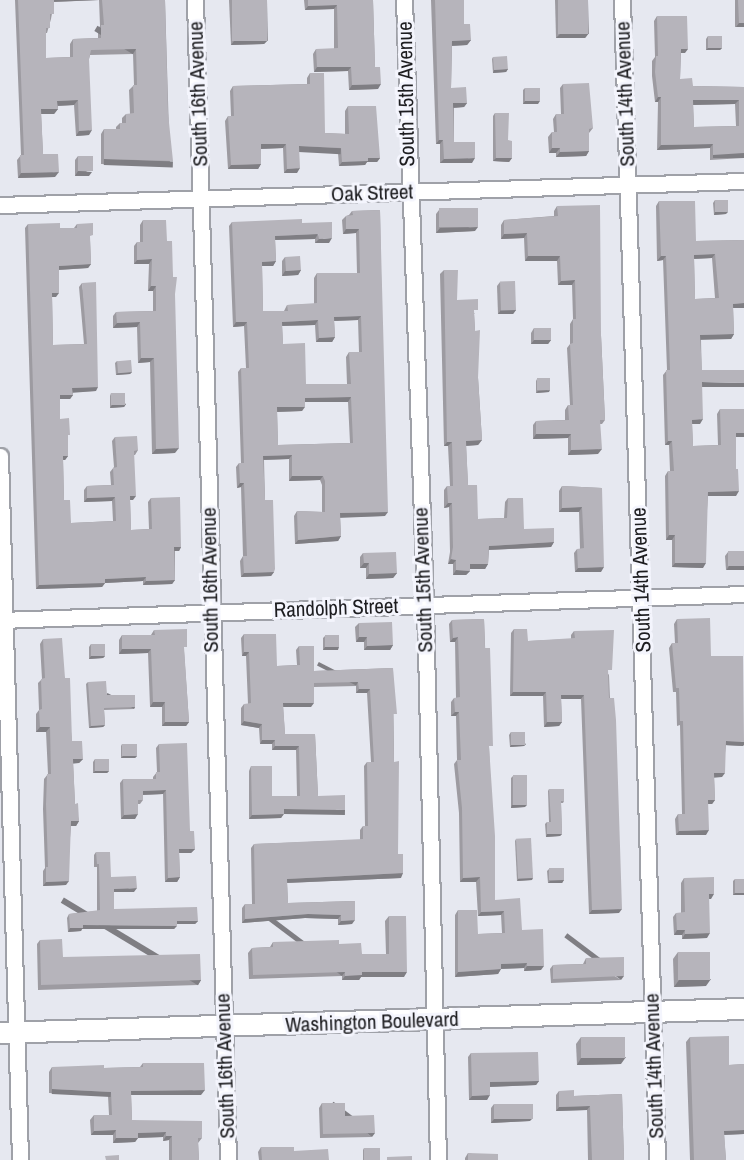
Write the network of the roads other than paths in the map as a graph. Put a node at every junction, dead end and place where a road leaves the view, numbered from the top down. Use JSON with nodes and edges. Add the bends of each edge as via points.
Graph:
{"nodes":[{"id":1,"x":195,"y":0,"type":"edge"},
{"id":2,"x":404,"y":0,"type":"edge"},
{"id":3,"x":622,"y":0,"type":"edge"},
{"id":4,"x":744,"y":181,"type":"edge"},
{"id":5,"x":628,"y":184,"type":"junction"},
{"id":6,"x":409,"y":191,"type":"junction"},
{"id":7,"x":202,"y":198,"type":"junction"},
{"id":8,"x":0,"y":206,"type":"edge"},
{"id":9,"x":0,"y":456,"type":"edge"},
{"id":10,"x":744,"y":594,"type":"edge"},
{"id":11,"x":642,"y":597,"type":"junction"},
{"id":12,"x":424,"y":605,"type":"junction"},
{"id":13,"x":211,"y":612,"type":"junction"},
{"id":14,"x":2,"y":620,"type":"edge"},
{"id":15,"x":744,"y":1009,"type":"edge"},
{"id":16,"x":652,"y":1011,"type":"junction"},
{"id":17,"x":434,"y":1020,"type":"junction"},
{"id":18,"x":224,"y":1026,"type":"junction"},
{"id":19,"x":8,"y":1033,"type":"edge"},
{"id":20,"x":20,"y":1160,"type":"edge"},
{"id":21,"x":228,"y":1160,"type":"edge"},
{"id":22,"x":438,"y":1160,"type":"edge"},
{"id":23,"x":657,"y":1160,"type":"edge"}],
"edges":[{"from":1,"to":7,"type":"street","name":"South 16th Avenue"},
{"from":2,"to":6,"type":"street","name":"South 15th Avenue"},
{"from":3,"to":5,"type":"street","name":"South 14th Avenue"},
{"from":4,"to":5,"type":"street","name":"Oak Street"},
{"from":5,"to":6,"type":"street","name":"Oak Street"},
{"from":5,"to":11,"type":"street","name":"South 14th Avenue"},
{"from":6,"to":7,"type":"street","name":"Oak Street"},
{"from":6,"to":12,"type":"street","name":"South 15th Avenue"},
{"from":7,"to":8,"type":"street","name":"Oak Street"},
{"from":7,"to":13,"type":"street","name":"South 16th Avenue"},
{"from":9,"to":14,"type":"street"},
{"from":10,"to":11,"type":"street","name":"Randolph Street"},
{"from":11,"to":12,"type":"street","name":"Randolph Street"},
{"from":11,"to":16,"type":"street","name":"South 14th Avenue"},
{"from":12,"to":13,"type":"street","name":"Randolph Street"},
{"from":12,"to":17,"type":"street","name":"South 15th Avenue"},
{"from":13,"to":14,"type":"street","name":"Randolph Street"},
{"from":13,"to":18,"type":"street","name":"South 16th Avenue"},
{"from":14,"to":19,"type":"street"},
{"from":15,"to":16,"type":"street","name":"Washington Boulevard"},
{"from":16,"to":17,"type":"street","name":"Washington Boulevard"},
{"from":16,"to":23,"type":"street","name":"South 14th Avenue"},
{"from":17,"to":18,"type":"street","name":"Washington Boulevard"},
{"from":17,"to":22,"type":"street","name":"South 15th Avenue"},
{"from":18,"to":19,"type":"street","name":"Washington Boulevard"},
{"from":18,"to":21,"type":"street","name":"South 16th Avenue"},
{"from":19,"to":20,"type":"street"}]}
